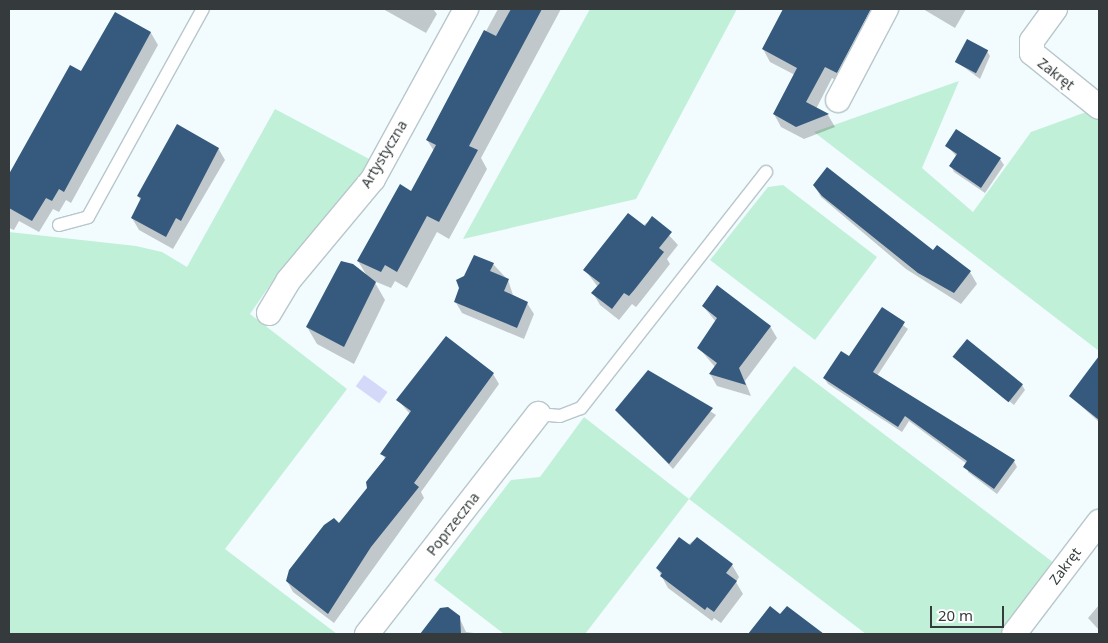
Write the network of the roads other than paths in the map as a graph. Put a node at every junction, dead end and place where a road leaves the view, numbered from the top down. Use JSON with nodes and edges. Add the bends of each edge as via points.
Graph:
{"nodes":[{"id":1,"x":203,"y":9,"type":"edge"},
{"id":2,"x":466,"y":9,"type":"edge"},
{"id":3,"x":886,"y":9,"type":"edge"},
{"id":4,"x":1055,"y":9,"type":"edge"},
{"id":5,"x":838,"y":100,"type":"dead end"},
{"id":6,"x":1099,"y":107,"type":"edge"},
{"id":7,"x":766,"y":172,"type":"dead end"},
{"id":8,"x":59,"y":225,"type":"dead end"},
{"id":9,"x":269,"y":313,"type":"dead end"},
{"id":10,"x":538,"y":414,"type":"joint"},
{"id":11,"x":1099,"y":522,"type":"edge"},
{"id":12,"x":367,"y":634,"type":"edge"},
{"id":13,"x":1014,"y":634,"type":"edge"}],
"edges":[{"from":1,"to":8,"type":"lane","via":[[88,217]]},
{"from":2,"to":9,"type":"street","name":"Artystyczna","via":[[373,179],[288,281]]},
{"from":3,"to":5,"type":"street"},
{"from":4,"to":6,"type":"street","name":"Zakręt","via":[[1032,41],[1032,53]]},
{"from":7,"to":10,"type":"lane","via":[[581,408],[560,416]]},
{"from":10,"to":12,"type":"street","name":"Poprzeczna"},
{"from":11,"to":13,"type":"street","name":"Zakręt"}]}
